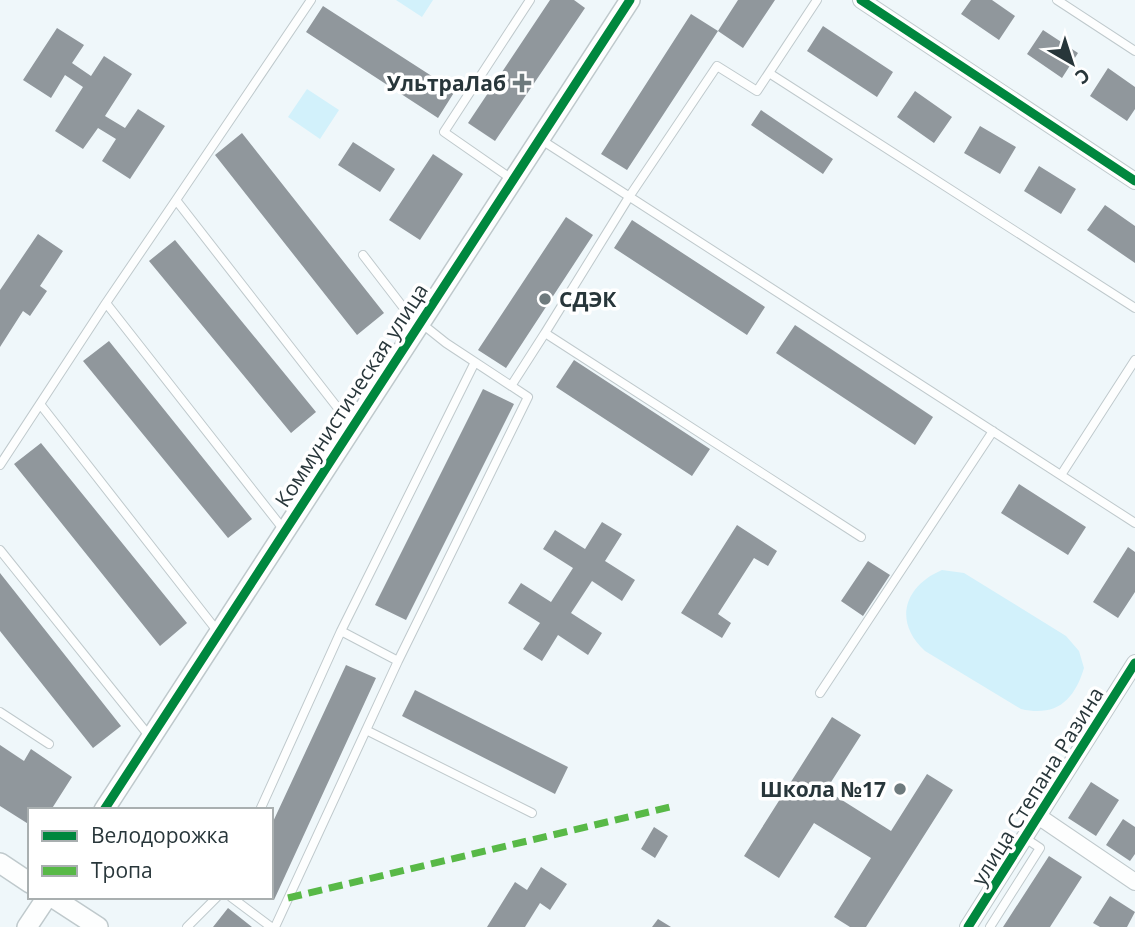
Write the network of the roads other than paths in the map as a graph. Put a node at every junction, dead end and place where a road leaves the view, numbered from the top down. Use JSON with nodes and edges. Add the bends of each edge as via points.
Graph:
{"nodes":[{"id":1,"x":311,"y":0,"type":"edge"},
{"id":2,"x":530,"y":0,"type":"edge"},
{"id":3,"x":629,"y":0,"type":"edge"},
{"id":4,"x":817,"y":0,"type":"edge"},
{"id":5,"x":861,"y":0,"type":"edge"},
{"id":6,"x":1057,"y":0,"type":"edge"},
{"id":7,"x":1135,"y":51,"type":"edge"},
{"id":8,"x":769,"y":73,"type":"junction"},
{"id":9,"x":540,"y":139,"type":"junction"},
{"id":10,"x":513,"y":180,"type":"junction"},
{"id":11,"x":1135,"y":181,"type":"edge"},
{"id":12,"x":629,"y":197,"type":"junction"},
{"id":13,"x":176,"y":200,"type":"junction"},
{"id":14,"x":363,"y":255,"type":"dead end"},
{"id":15,"x":106,"y":303,"type":"junction"},
{"id":16,"x":1135,"y":309,"type":"edge"},
{"id":17,"x":419,"y":322,"type":"junction"},
{"id":18,"x":545,"y":333,"type":"junction"},
{"id":19,"x":1135,"y":360,"type":"edge"},
{"id":20,"x":475,"y":362,"type":"junction"},
{"id":21,"x":511,"y":386,"type":"junction"},
{"id":22,"x":40,"y":404,"type":"junction"},
{"id":23,"x":352,"y":427,"type":"junction"},
{"id":24,"x":993,"y":431,"type":"junction"},
{"id":25,"x":0,"y":465,"type":"edge"},
{"id":26,"x":1061,"y":475,"type":"junction"},
{"id":27,"x":1135,"y":523,"type":"edge"},
{"id":28,"x":284,"y":530,"type":"junction"},
{"id":29,"x":861,"y":537,"type":"dead end"},
{"id":30,"x":0,"y":550,"type":"edge"},
{"id":31,"x":341,"y":631,"type":"junction"},
{"id":32,"x":218,"y":632,"type":"junction"},
{"id":33,"x":398,"y":661,"type":"junction"},
{"id":34,"x":1135,"y":663,"type":"edge"},
{"id":35,"x":820,"y":694,"type":"dead end"},
{"id":36,"x":0,"y":712,"type":"edge"},
{"id":37,"x":366,"y":730,"type":"junction"},
{"id":38,"x":150,"y":737,"type":"junction"},
{"id":39,"x":49,"y":744,"type":"dead end"},
{"id":40,"x":105,"y":808,"type":"edge"},
{"id":41,"x":261,"y":808,"type":"edge"},
{"id":42,"x":532,"y":813,"type":"dead end"},
{"id":43,"x":1038,"y":816,"type":"junction"},
{"id":44,"x":1025,"y":838,"type":"junction"},
{"id":45,"x":0,"y":863,"type":"edge"},
{"id":46,"x":28,"y":882,"type":"edge"},
{"id":47,"x":1135,"y":882,"type":"edge"},
{"id":48,"x":48,"y":899,"type":"edge"},
{"id":49,"x":53,"y":899,"type":"edge"},
{"id":50,"x":215,"y":899,"type":"edge"},
{"id":51,"x":234,"y":899,"type":"edge"},
{"id":52,"x":27,"y":927,"type":"edge"},
{"id":53,"x":98,"y":927,"type":"edge"},
{"id":54,"x":187,"y":927,"type":"edge"},
{"id":55,"x":273,"y":927,"type":"edge"},
{"id":56,"x":968,"y":927,"type":"edge"},
{"id":57,"x":990,"y":927,"type":"edge"}],
"edges":[{"from":1,"to":13,"type":"lane"},
{"from":2,"to":10,"type":"lane","via":[[444,132]]},
{"from":3,"to":9,"type":"street","name":"Коммунистическая улица"},
{"from":4,"to":8,"type":"lane"},
{"from":5,"to":11,"type":"street"},
{"from":6,"to":7,"type":"lane"},
{"from":8,"to":12,"type":"lane","via":[[757,91],[717,66]]},
{"from":8,"to":16,"type":"lane"},
{"from":9,"to":10,"type":"street","name":"Коммунистическая улица"},
{"from":9,"to":12,"type":"lane"},
{"from":10,"to":17,"type":"street","name":"Коммунистическая улица"},
{"from":12,"to":18,"type":"lane"},
{"from":12,"to":24,"type":"lane"},
{"from":13,"to":15,"type":"lane"},
{"from":13,"to":23,"type":"lane"},
{"from":14,"to":17,"type":"lane"},
{"from":15,"to":22,"type":"lane"},
{"from":15,"to":28,"type":"lane"},
{"from":17,"to":20,"type":"lane"},
{"from":17,"to":23,"type":"street","name":"Коммунистическая улица"},
{"from":18,"to":21,"type":"lane"},
{"from":18,"to":29,"type":"lane"},
{"from":19,"to":26,"type":"lane"},
{"from":20,"to":21,"type":"lane"},
{"from":20,"to":31,"type":"lane"},
{"from":21,"to":33,"type":"lane","via":[[528,397]]},
{"from":22,"to":25,"type":"lane"},
{"from":22,"to":32,"type":"lane"},
{"from":23,"to":28,"type":"street","name":"Коммунистическая улица"},
{"from":24,"to":26,"type":"lane"},
{"from":24,"to":35,"type":"lane"},
{"from":26,"to":27,"type":"lane"},
{"from":28,"to":32,"type":"street","name":"Коммунистическая улица"},
{"from":30,"to":38,"type":"lane"},
{"from":31,"to":33,"type":"lane"},
{"from":31,"to":41,"type":"lane"},
{"from":32,"to":38,"type":"street","name":"Коммунистическая улица"},
{"from":33,"to":37,"type":"lane"},
{"from":34,"to":43,"type":"street","name":"улица Степана Разина"},
{"from":36,"to":39,"type":"lane"},
{"from":37,"to":42,"type":"lane"},
{"from":37,"to":55,"type":"lane"},
{"from":38,"to":40,"type":"street","name":"Коммунистическая улица"},
{"from":43,"to":44,"type":"street","name":"улица Степана Разина"},
{"from":43,"to":47,"type":"street"},
{"from":44,"to":56,"type":"street","name":"улица Степана Разина"},
{"from":44,"to":57,"type":"lane","via":[[1040,848]]},
{"from":45,"to":46,"type":"street"},
{"from":48,"to":52,"type":"street"},
{"from":49,"to":53,"type":"street"},
{"from":50,"to":54,"type":"lane"},
{"from":51,"to":55,"type":"lane"}]}
